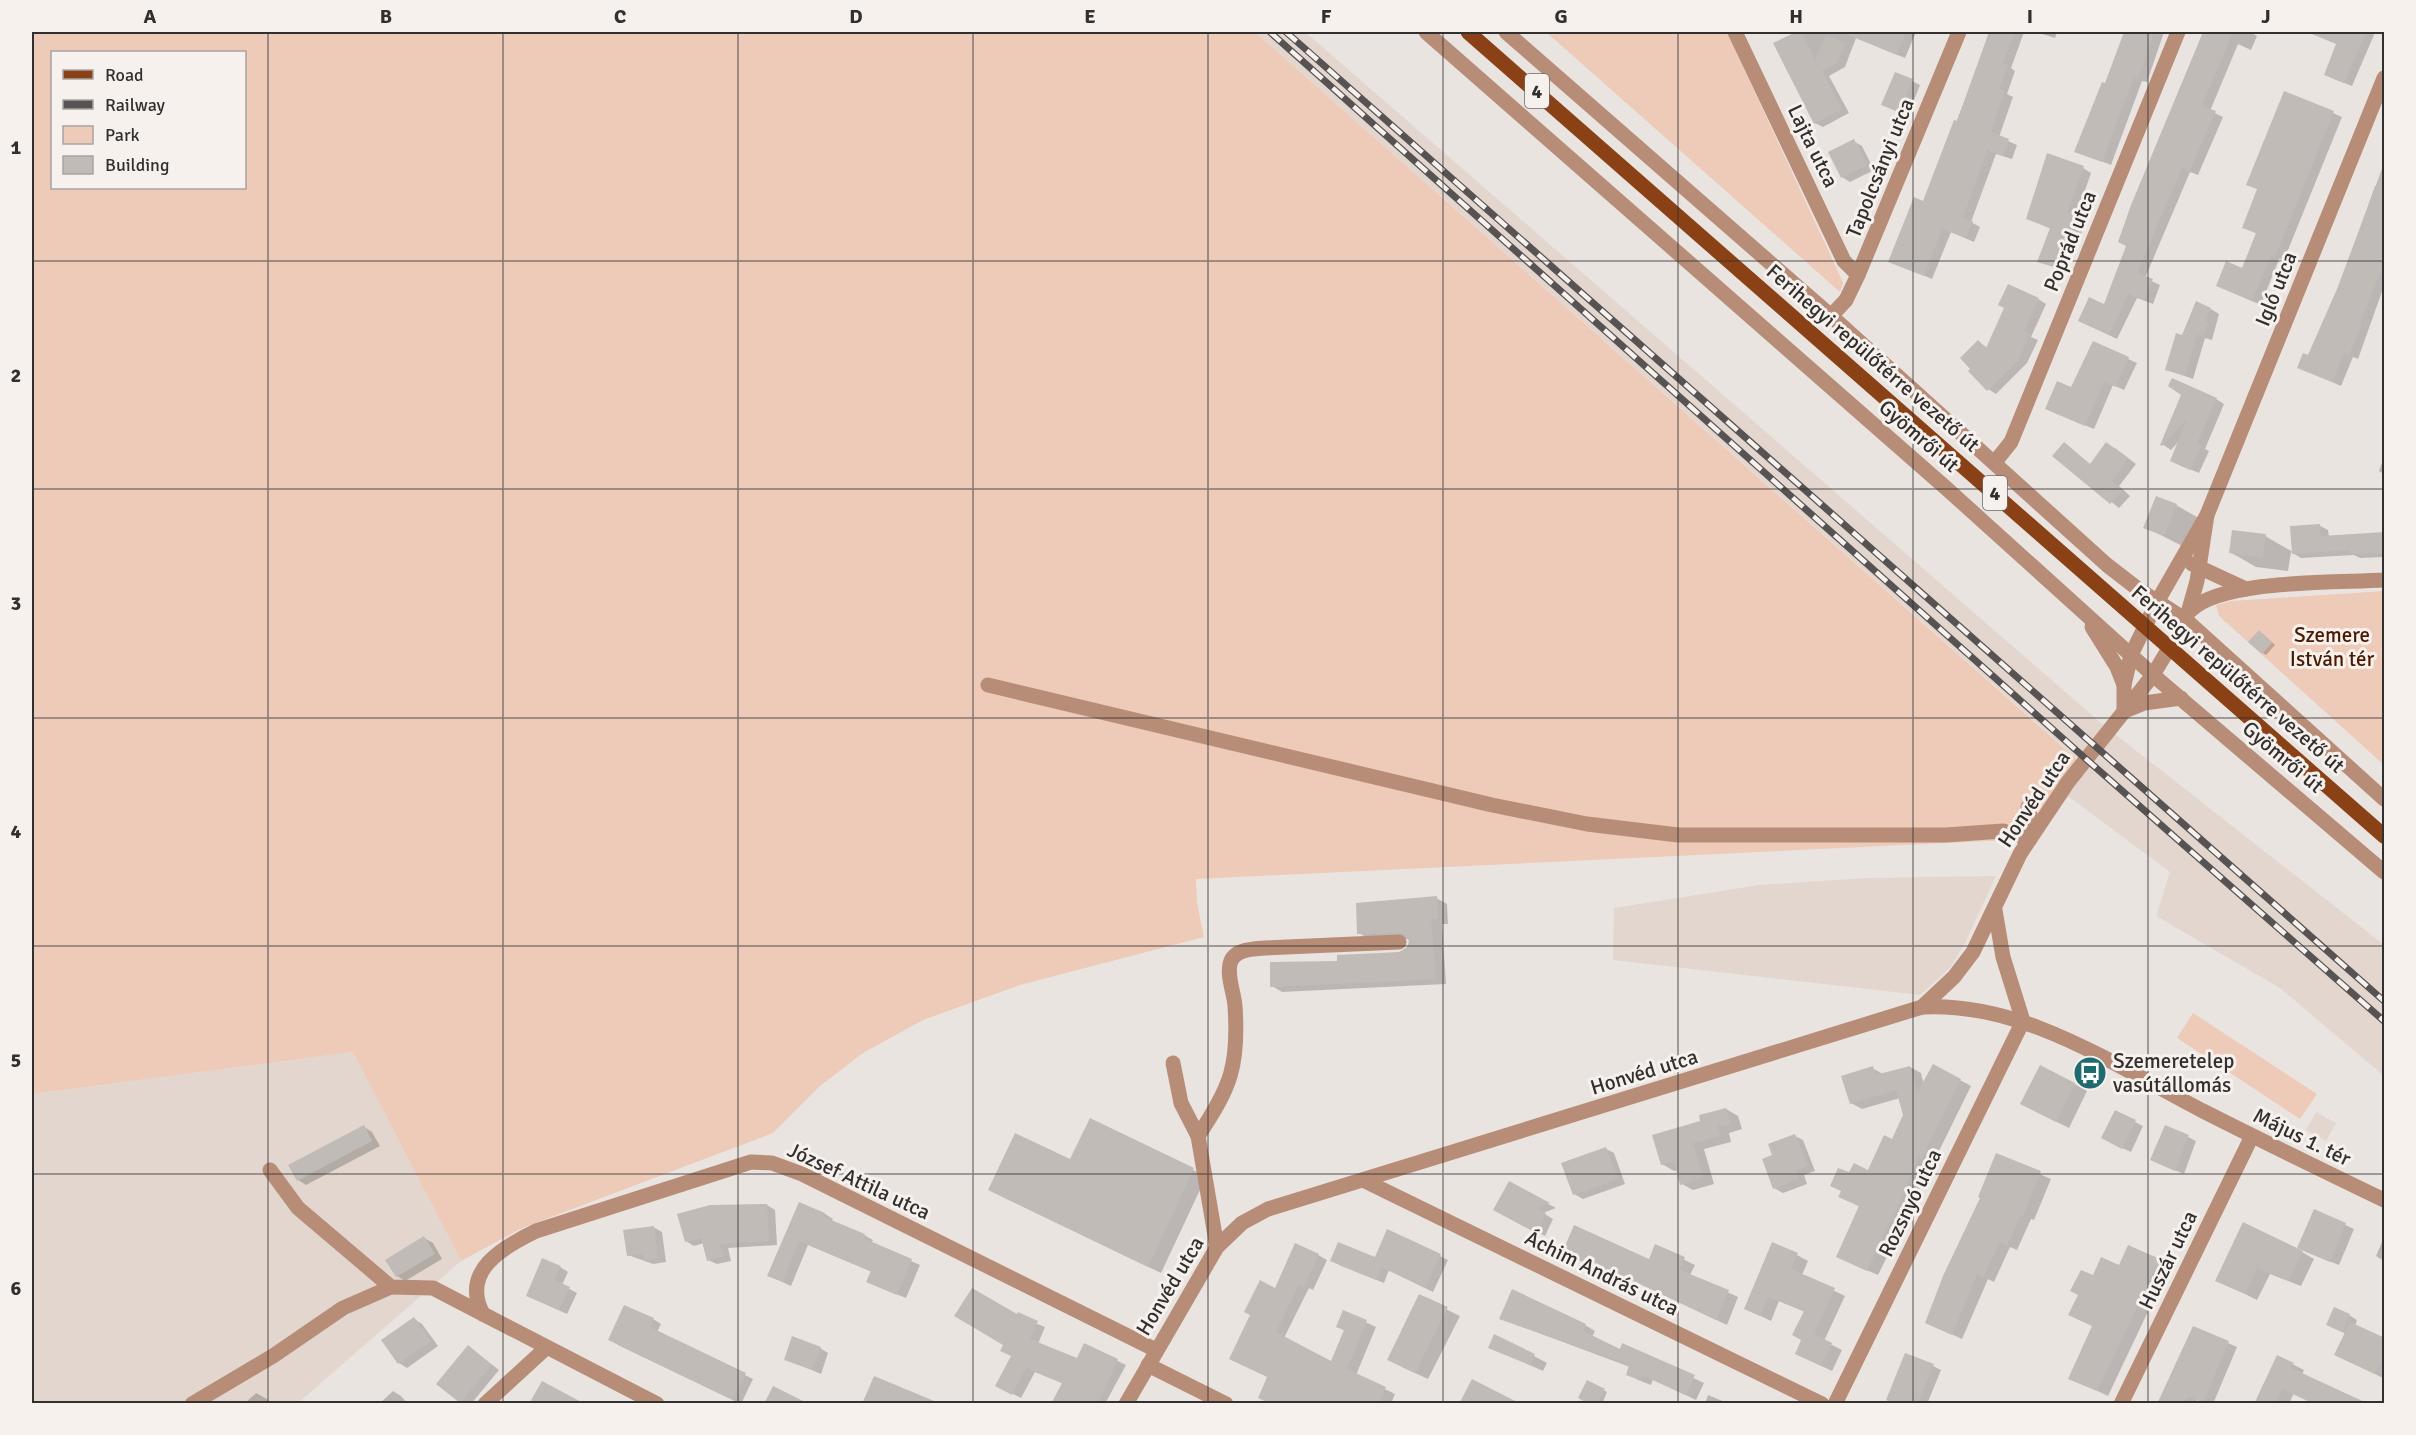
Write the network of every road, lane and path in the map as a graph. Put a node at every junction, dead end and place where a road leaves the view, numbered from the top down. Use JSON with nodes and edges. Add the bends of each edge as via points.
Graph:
{"nodes":[{"id":1,"x":1426,"y":32,"type":"edge"},
{"id":2,"x":1468,"y":32,"type":"edge"},
{"id":3,"x":1506,"y":32,"type":"edge"},
{"id":4,"x":1959,"y":32,"type":"edge"},
{"id":5,"x":2178,"y":32,"type":"edge"},
{"id":6,"x":1736,"y":33,"type":"edge"},
{"id":7,"x":2385,"y":78,"type":"edge"},
{"id":8,"x":1858,"y":275,"type":"junction"},
{"id":9,"x":1831,"y":316,"type":"junction"},
{"id":10,"x":1995,"y":462,"type":"junction"},
{"id":11,"x":2207,"y":515,"type":"junction"},
{"id":12,"x":2177,"y":567,"type":"junction"},
{"id":13,"x":2200,"y":567,"type":"junction"},
{"id":14,"x":2385,"y":580,"type":"edge"},
{"id":15,"x":2246,"y":589,"type":"junction"},
{"id":16,"x":2157,"y":602,"type":"junction"},
{"id":17,"x":2081,"y":610,"type":"junction"},
{"id":18,"x":2188,"y":615,"type":"junction"},
{"id":19,"x":2131,"y":655,"type":"junction"},
{"id":20,"x":2153,"y":675,"type":"junction"},
{"id":21,"x":988,"y":685,"type":"dead end"},
{"id":22,"x":2124,"y":685,"type":"junction"},
{"id":23,"x":2181,"y":698,"type":"junction"},
{"id":24,"x":2124,"y":712,"type":"junction"},
{"id":25,"x":2385,"y":799,"type":"edge"},
{"id":26,"x":2028,"y":807,"type":"dead end"},
{"id":27,"x":2032,"y":836,"type":"junction"},
{"id":28,"x":2385,"y":836,"type":"edge"},
{"id":29,"x":2385,"y":872,"type":"edge"},
{"id":30,"x":1995,"y":910,"type":"junction"},
{"id":31,"x":1400,"y":942,"type":"dead end"},
{"id":32,"x":1922,"y":1007,"type":"junction"},
{"id":33,"x":2023,"y":1022,"type":"junction"},
{"id":34,"x":1173,"y":1063,"type":"dead end"},
{"id":35,"x":1198,"y":1136,"type":"junction"},
{"id":36,"x":2252,"y":1136,"type":"junction"},
{"id":37,"x":270,"y":1170,"type":"dead end"},
{"id":38,"x":1365,"y":1181,"type":"junction"},
{"id":39,"x":2385,"y":1200,"type":"edge"},
{"id":40,"x":1216,"y":1247,"type":"junction"},
{"id":41,"x":391,"y":1287,"type":"junction"},
{"id":42,"x":483,"y":1314,"type":"junction"},
{"id":43,"x":546,"y":1348,"type":"junction"},
{"id":44,"x":1156,"y":1350,"type":"junction"},
{"id":45,"x":1148,"y":1365,"type":"junction"},
{"id":46,"x":192,"y":1404,"type":"edge"},
{"id":47,"x":485,"y":1404,"type":"edge"},
{"id":48,"x":657,"y":1404,"type":"edge"},
{"id":49,"x":1126,"y":1404,"type":"edge"},
{"id":50,"x":1226,"y":1404,"type":"edge"},
{"id":51,"x":1822,"y":1404,"type":"edge"},
{"id":52,"x":1835,"y":1404,"type":"edge"},
{"id":53,"x":2121,"y":1404,"type":"edge"}],
"edges":[{"from":1,"to":17,"type":"street","name":"Gyömrői út"},
{"from":2,"to":28,"type":"main road","name":"Ferihegyi repülőtérre vezető út","number":"4"},
{"from":3,"to":9,"type":"street","name":"Gyömrői út"},
{"from":4,"to":8,"type":"street","name":"Tapolcsányi utca"},
{"from":5,"to":10,"type":"street","name":"Poprád utca","via":[[2011,442]]},
{"from":6,"to":8,"type":"street","name":"Lajta utca","via":[[1844,261]]},
{"from":7,"to":11,"type":"street","name":"Igló utca"},
{"from":8,"to":9,"type":"street","name":"Tapolcsányi utca","via":[[1846,300]]},
{"from":9,"to":10,"type":"street","name":"Gyömrői út"},
{"from":10,"to":16,"type":"street","name":"Gyömrői út","via":[[2107,565]]},
{"from":11,"to":12,"type":"street","name":"Igló utca"},
{"from":11,"to":13,"type":"street","name":"Igló utca"},
{"from":12,"to":13,"type":"street"},
{"from":12,"to":16,"type":"street","name":"Igló utca"},
{"from":13,"to":15,"type":"street"},
{"from":13,"to":18,"type":"street","name":"Igló utca"},
{"from":14,"to":15,"type":"street"},
{"from":15,"to":18,"type":"street","via":[[2212,596]]},
{"from":16,"to":18,"type":"street","name":"Gyömrői út"},
{"from":16,"to":19,"type":"street"},
{"from":17,"to":19,"type":"street","name":"Gyömrői út"},
{"from":17,"to":22,"type":"street","via":[[2117,666]]},
{"from":18,"to":20,"type":"street","name":"Honvéd utca"},
{"from":18,"to":25,"type":"street","name":"Gyömrői út"},
{"from":19,"to":20,"type":"street","name":"Gyömrői út"},
{"from":19,"to":22,"type":"street"},
{"from":20,"to":23,"type":"street","name":"Gyömrői út"},
{"from":20,"to":24,"type":"street","name":"Honvéd utca"},
{"from":21,"to":27,"type":"street","via":[[1587,824],[1678,836],[2002,831]]},
{"from":22,"to":24,"type":"street"},
{"from":23,"to":24,"type":"street"},
{"from":23,"to":29,"type":"street","name":"Gyömrői út"},
{"from":24,"to":27,"type":"street","name":"Honvéd utca","via":[[2067,782]]},
{"from":26,"to":27,"type":"street"},
{"from":27,"to":30,"type":"street","name":"Honvéd utca"},
{"from":30,"to":32,"type":"street","name":"Honvéd utca","via":[[1961,968]]},
{"from":30,"to":33,"type":"street","via":[[2002,957]]},
{"from":31,"to":35,"type":"street","via":[[1265,948],[1234,956],[1230,965],[1235,1005],[1234,1069],[1223,1099]]},
{"from":32,"to":33,"type":"street","via":[[1952,1005]]},
{"from":32,"to":38,"type":"street","name":"Honvéd utca"},
{"from":33,"to":36,"type":"street","name":"Május 1. tér","via":[[2078,1046]]},
{"from":33,"to":52,"type":"street","name":"Rozsnyó utca"},
{"from":34,"to":35,"type":"street","via":[[1181,1104]]},
{"from":35,"to":40,"type":"street"},
{"from":36,"to":39,"type":"street","name":"Május 1. tér"},
{"from":36,"to":53,"type":"street","name":"Huszár utca"},
{"from":37,"to":41,"type":"street","via":[[298,1208]]},
{"from":38,"to":40,"type":"street","name":"Honvéd utca","via":[[1268,1209],[1242,1223]]},
{"from":38,"to":51,"type":"street","name":"Áchim András utca"},
{"from":40,"to":44,"type":"street","name":"Honvéd utca"},
{"from":41,"to":42,"type":"street","via":[[433,1288]]},
{"from":41,"to":46,"type":"street","via":[[343,1308]]},
{"from":42,"to":43,"type":"street"},
{"from":42,"to":44,"type":"street","name":"József Attila utca","via":[[475,1299],[479,1278],[488,1262],[505,1246],[536,1231],[751,1162],[772,1163],[802,1174]]},
{"from":43,"to":47,"type":"street"},
{"from":43,"to":48,"type":"street"},
{"from":44,"to":45,"type":"street","name":"Honvéd utca"},
{"from":45,"to":49,"type":"street","name":"Honvéd utca"},
{"from":45,"to":50,"type":"street"}]}
